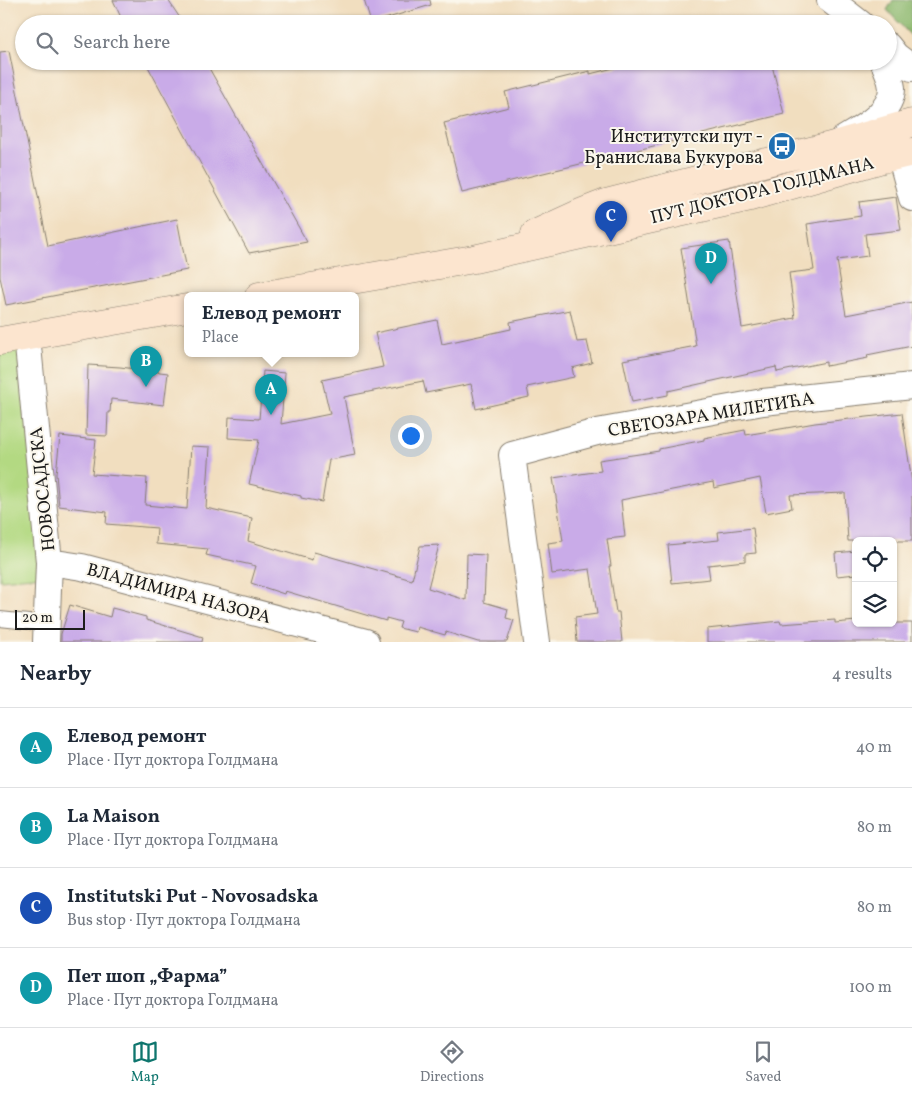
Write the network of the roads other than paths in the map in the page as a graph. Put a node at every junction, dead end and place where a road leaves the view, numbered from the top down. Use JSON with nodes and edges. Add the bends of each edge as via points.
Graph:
{"nodes":[{"id":1,"x":830,"y":0,"type":"edge"},
{"id":2,"x":849,"y":15,"type":"edge"},
{"id":3,"x":897,"y":44,"type":"edge"},
{"id":4,"x":912,"y":49,"type":"edge"},
{"id":5,"x":897,"y":57,"type":"edge"},
{"id":6,"x":912,"y":68,"type":"edge"},
{"id":7,"x":887,"y":70,"type":"edge"},
{"id":8,"x":912,"y":123,"type":"edge"},
{"id":9,"x":834,"y":145,"type":"junction"},
{"id":10,"x":906,"y":153,"type":"edge"},
{"id":11,"x":912,"y":198,"type":"edge"},
{"id":12,"x":496,"y":254,"type":"junction"},
{"id":13,"x":281,"y":292,"type":"edge"},
{"id":14,"x":184,"y":309,"type":"edge"},
{"id":15,"x":27,"y":336,"type":"junction"},
{"id":16,"x":0,"y":341,"type":"edge"},
{"id":17,"x":912,"y":386,"type":"edge"},
{"id":18,"x":49,"y":562,"type":"junction"},
{"id":19,"x":0,"y":619,"type":"edge"},
{"id":20,"x":47,"y":633,"type":"edge"},
{"id":21,"x":366,"y":642,"type":"edge"},
{"id":22,"x":537,"y":642,"type":"edge"}],
"edges":[{"from":1,"to":2,"type":"street"},
{"from":3,"to":4,"type":"street"},
{"from":5,"to":6,"type":"street"},
{"from":7,"to":9,"type":"street","via":[[892,88],[887,105],[874,118]]},
{"from":8,"to":9,"type":"street","name":"ПУТ ДОКТОРА ГОЛДМАНА"},
{"from":9,"to":12,"type":"street","name":"ПУТ ДОКТОРА ГОЛДМАНА","via":[[606,203]]},
{"from":10,"to":11,"type":"street"},
{"from":10,"to":12,"type":"street","name":"ПУТ ДОКТОРА ГОЛДМАНА","via":[[750,197]]},
{"from":12,"to":13,"type":"street","name":"ПУТ ДОКТОРА ГОЛДМАНА"},
{"from":14,"to":15,"type":"street"},
{"from":15,"to":16,"type":"street"},
{"from":15,"to":18,"type":"street","name":"НОВОСАДСКА"},
{"from":17,"to":22,"type":"street","name":"СВЕТОЗАРА МИЛЕТИЋА","via":[[763,402],[597,432],[512,455]]},
{"from":18,"to":20,"type":"street","name":"НОВОСАДСКА"},
{"from":18,"to":21,"type":"street","name":"ВЛАДИМИРА НАЗОРА","via":[[82,567]]},
{"from":19,"to":20,"type":"lane"}]}
